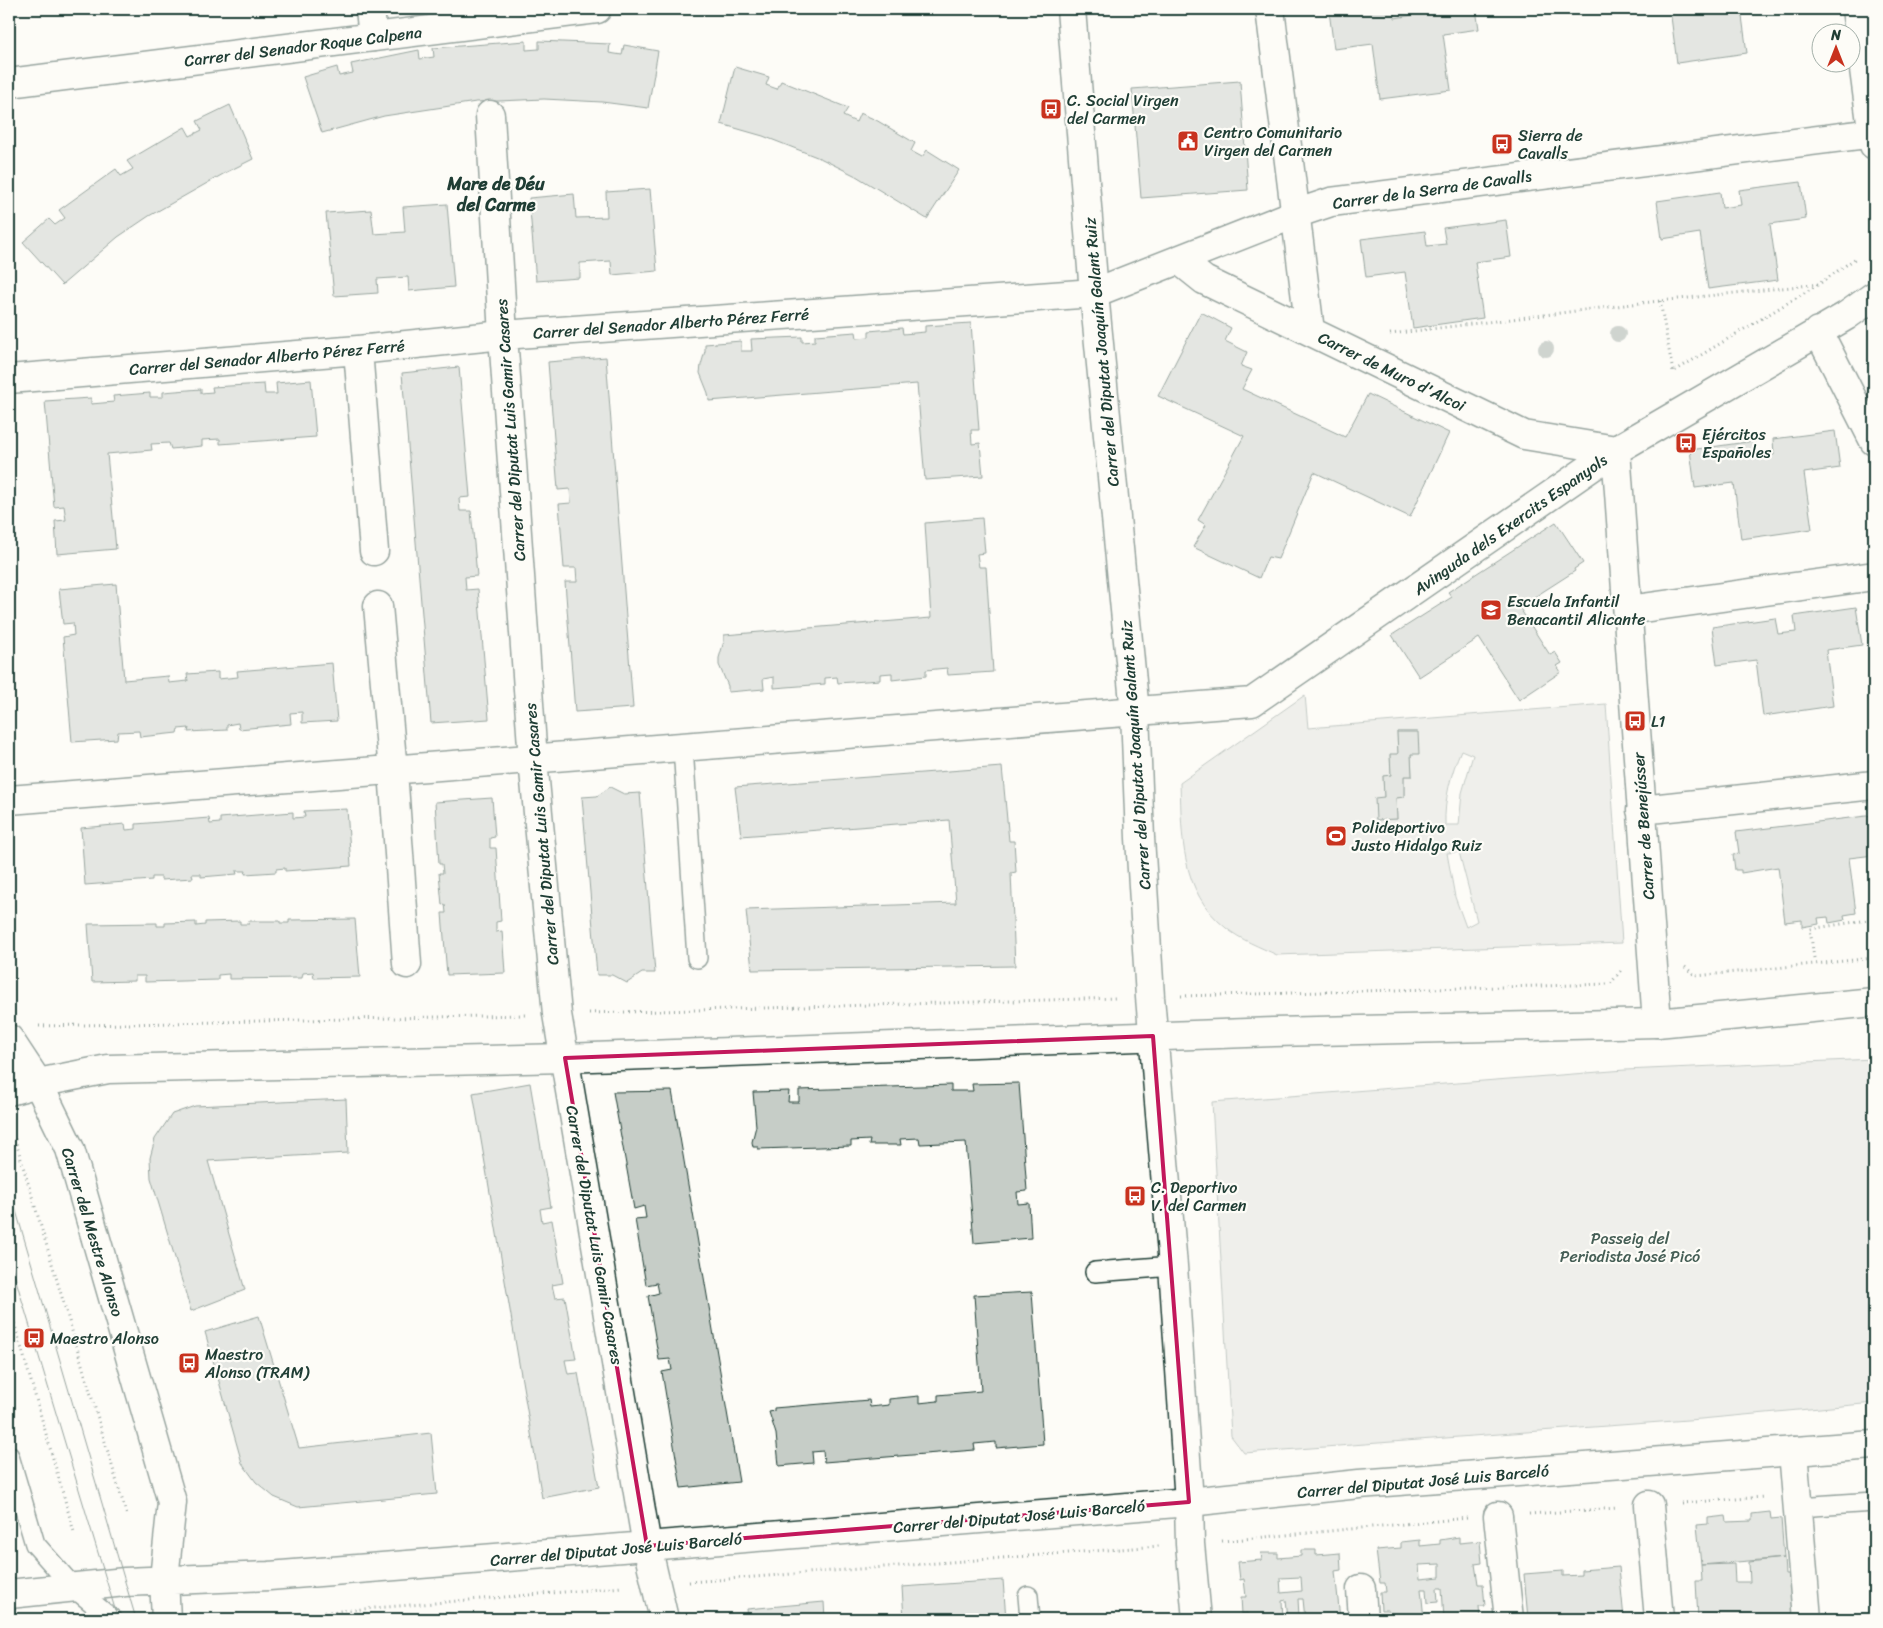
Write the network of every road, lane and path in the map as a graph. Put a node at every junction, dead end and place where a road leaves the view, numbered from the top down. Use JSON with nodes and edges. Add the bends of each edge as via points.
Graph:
{"nodes":[{"id":1,"x":370,"y":9,"type":"edge"},
{"id":2,"x":597,"y":9,"type":"edge"},
{"id":3,"x":1072,"y":9,"type":"edge"},
{"id":4,"x":1270,"y":9,"type":"edge"},
{"id":5,"x":1856,"y":9,"type":"edge"},
{"id":6,"x":373,"y":37,"type":"junction"},
{"id":7,"x":9,"y":83,"type":"edge"},
{"id":8,"x":490,"y":114,"type":"dead end"},
{"id":9,"x":1874,"y":137,"type":"edge"},
{"id":10,"x":1295,"y":214,"type":"junction"},
{"id":11,"x":1856,"y":258,"type":"dead end"},
{"id":12,"x":1179,"y":260,"type":"junction"},
{"id":13,"x":1819,"y":284,"type":"junction"},
{"id":14,"x":1094,"y":293,"type":"junction"},
{"id":15,"x":1874,"y":296,"type":"edge"},
{"id":16,"x":1660,"y":301,"type":"junction"},
{"id":17,"x":1310,"y":331,"type":"junction"},
{"id":18,"x":1818,"y":331,"type":"junction"},
{"id":19,"x":503,"y":335,"type":"junction"},
{"id":20,"x":1381,"y":335,"type":"dead end"},
{"id":21,"x":358,"y":350,"type":"junction"},
{"id":22,"x":9,"y":378,"type":"edge"},
{"id":23,"x":1874,"y":441,"type":"edge"},
{"id":24,"x":1616,"y":450,"type":"junction"},
{"id":25,"x":374,"y":551,"type":"dead end"},
{"id":26,"x":1874,"y":576,"type":"edge"},
{"id":27,"x":378,"y":606,"type":"dead end"},
{"id":28,"x":1628,"y":610,"type":"junction"},
{"id":29,"x":1135,"y":712,"type":"junction"},
{"id":30,"x":683,"y":747,"type":"junction"},
{"id":31,"x":533,"y":760,"type":"junction"},
{"id":32,"x":393,"y":771,"type":"junction"},
{"id":33,"x":1874,"y":785,"type":"edge"},
{"id":34,"x":9,"y":800,"type":"edge"},
{"id":35,"x":1642,"y":810,"type":"junction"},
{"id":36,"x":1874,"y":919,"type":"edge"},
{"id":37,"x":697,"y":958,"type":"dead end"},
{"id":38,"x":1814,"y":958,"type":"dead end"},
{"id":39,"x":1874,"y":958,"type":"edge"},
{"id":40,"x":408,"y":964,"type":"dead end"},
{"id":41,"x":1653,"y":968,"type":"junction"},
{"id":42,"x":1150,"y":997,"type":"junction"},
{"id":43,"x":1874,"y":1002,"type":"edge"},
{"id":44,"x":558,"y":1014,"type":"junction"},
{"id":45,"x":1658,"y":1023,"type":"junction"},
{"id":46,"x":36,"y":1026,"type":"dead end"},
{"id":47,"x":1153,"y":1036,"type":"junction"},
{"id":48,"x":9,"y":1039,"type":"edge"},
{"id":49,"x":565,"y":1058,"type":"junction"},
{"id":50,"x":38,"y":1083,"type":"junction"},
{"id":51,"x":9,"y":1091,"type":"edge"},
{"id":52,"x":15,"y":1139,"type":"dead end"},
{"id":53,"x":1173,"y":1266,"type":"junction"},
{"id":54,"x":1095,"y":1272,"type":"dead end"},
{"id":55,"x":9,"y":1304,"type":"edge"},
{"id":56,"x":1874,"y":1445,"type":"edge"},
{"id":57,"x":1793,"y":1451,"type":"junction"},
{"id":58,"x":9,"y":1456,"type":"edge"},
{"id":59,"x":1797,"y":1501,"type":"junction"},
{"id":60,"x":1189,"y":1502,"type":"junction"},
{"id":61,"x":1874,"y":1502,"type":"edge"},
{"id":62,"x":1649,"y":1505,"type":"junction"},
{"id":63,"x":127,"y":1516,"type":"dead end"},
{"id":64,"x":1498,"y":1516,"type":"junction"},
{"id":65,"x":74,"y":1532,"type":"dead end"},
{"id":66,"x":1190,"y":1544,"type":"junction"},
{"id":67,"x":647,"y":1546,"type":"junction"},
{"id":68,"x":164,"y":1579,"type":"junction"},
{"id":69,"x":655,"y":1585,"type":"junction"},
{"id":70,"x":73,"y":1587,"type":"junction"},
{"id":71,"x":1361,"y":1589,"type":"dead end"},
{"id":72,"x":9,"y":1594,"type":"edge"},
{"id":73,"x":1028,"y":1596,"type":"dead end"},
{"id":74,"x":112,"y":1619,"type":"edge"},
{"id":75,"x":166,"y":1619,"type":"edge"},
{"id":76,"x":245,"y":1619,"type":"edge"},
{"id":77,"x":664,"y":1619,"type":"edge"},
{"id":78,"x":1030,"y":1619,"type":"edge"},
{"id":79,"x":1197,"y":1619,"type":"edge"},
{"id":80,"x":1363,"y":1619,"type":"edge"},
{"id":81,"x":1509,"y":1619,"type":"edge"},
{"id":82,"x":1659,"y":1619,"type":"edge"},
{"id":83,"x":1807,"y":1619,"type":"edge"}],
"edges":[{"from":1,"to":6,"type":"street"},
{"from":2,"to":6,"type":"street","name":"Carrer del Senador Roque Calpena"},
{"from":3,"to":14,"type":"street","name":"Carrer del Diputat Joaquín Galant Ruiz"},
{"from":4,"to":10,"type":"street"},
{"from":5,"to":9,"type":"street"},
{"from":6,"to":7,"type":"street","name":"Carrer del Senador Roque Calpena"},
{"from":8,"to":19,"type":"street","name":"Carrer del Diputat Luis Gamir Casares"},
{"from":9,"to":10,"type":"street","name":"Carrer de la Serra de Cavalls","via":[[1331,202]]},
{"from":10,"to":12,"type":"street","name":"Carrer de la Serra de Cavalls"},
{"from":10,"to":17,"type":"street"},
{"from":11,"to":13,"type":"path"},
{"from":12,"to":14,"type":"street","name":"Carrer de la Serra de Cavalls"},
{"from":12,"to":17,"type":"street","name":"Carrer de Muro d'Alcoi","via":[[1204,280]]},
{"from":13,"to":16,"type":"path"},
{"from":13,"to":16,"type":"path","via":[[1673,372]]},
{"from":14,"to":19,"type":"street","name":"Carrer del Senador Alberto Pérez Ferré"},
{"from":14,"to":29,"type":"street","name":"Carrer del Diputat Joaquín Galant Ruiz"},
{"from":15,"to":18,"type":"street","name":"Avinguda dels Exercits Espanyols"},
{"from":16,"to":20,"type":"path"},
{"from":17,"to":24,"type":"street","name":"Carrer de Muro d'Alcoi","via":[[1524,435]]},
{"from":18,"to":23,"type":"street"},
{"from":18,"to":24,"type":"street","name":"Avinguda dels Exercits Espanyols"},
{"from":19,"to":21,"type":"street","name":"Carrer del Senador Alberto Pérez Ferré"},
{"from":19,"to":31,"type":"street","name":"Carrer del Diputat Luis Gamir Casares"},
{"from":21,"to":22,"type":"street","name":"Carrer del Senador Alberto Pérez Ferré"},
{"from":21,"to":25,"type":"street"},
{"from":24,"to":28,"type":"street","name":"Carrer de Benejússer"},
{"from":24,"to":29,"type":"street","name":"Avinguda dels Exercits Espanyols","via":[[1252,702]]},
{"from":26,"to":28,"type":"street"},
{"from":27,"to":32,"type":"street"},
{"from":28,"to":35,"type":"street","name":"Carrer de Benejússer"},
{"from":29,"to":30,"type":"street","name":"Avinguda dels Exercits Espanyols"},
{"from":29,"to":42,"type":"street","name":"Carrer del Diputat Joaquín Galant Ruiz"},
{"from":30,"to":31,"type":"street","name":"Avinguda dels Exercits Espanyols"},
{"from":30,"to":37,"type":"lane"},
{"from":31,"to":32,"type":"street","name":"Avinguda dels Exercits Espanyols"},
{"from":31,"to":44,"type":"street","name":"Carrer del Diputat Luis Gamir Casares"},
{"from":32,"to":34,"type":"street","name":"Avinguda dels Exercits Espanyols"},
{"from":32,"to":40,"type":"street"},
{"from":33,"to":35,"type":"street"},
{"from":35,"to":41,"type":"street","name":"Carrer de Benejússer"},
{"from":36,"to":38,"type":"path","via":[[1810,929]]},
{"from":39,"to":41,"type":"path","via":[[1696,976],[1683,964]]},
{"from":41,"to":42,"type":"path","via":[[1628,968],[1618,972],[1610,984]]},
{"from":41,"to":45,"type":"street","name":"Carrer de Benejússer"},
{"from":42,"to":44,"type":"path"},
{"from":42,"to":47,"type":"street","name":"Carrer del Diputat Joaquín Galant Ruiz"},
{"from":43,"to":45,"type":"street"},
{"from":44,"to":46,"type":"path"},
{"from":44,"to":49,"type":"street","name":"Carrer del Diputat Luis Gamir Casares"},
{"from":45,"to":47,"type":"street"},
{"from":47,"to":49,"type":"street"},
{"from":47,"to":53,"type":"street","name":"Carrer del Diputat Joaquín Galant Ruiz"},
{"from":48,"to":50,"type":"street","name":"Carrer del Mestre Alonso"},
{"from":49,"to":50,"type":"street","via":[[108,1069]]},
{"from":49,"to":67,"type":"street","name":"Carrer del Diputat Luis Gamir Casares"},
{"from":50,"to":51,"type":"street"},
{"from":50,"to":68,"type":"street","name":"Carrer del Mestre Alonso","via":[[70,1149],[172,1502]]},
{"from":52,"to":63,"type":"path"},
{"from":53,"to":54,"type":"lane"},
{"from":53,"to":60,"type":"street","name":"Carrer del Diputat Joaquín Galant Ruiz"},
{"from":55,"to":65,"type":"path"},
{"from":56,"to":57,"type":"street","name":"Carrer del Diputat José Luis Barceló"},
{"from":57,"to":59,"type":"street"},
{"from":57,"to":60,"type":"street","name":"Carrer del Diputat José Luis Barceló","via":[[1359,1484]]},
{"from":58,"to":70,"type":"lane","via":[[36,1544]]},
{"from":59,"to":61,"type":"lane"},
{"from":59,"to":62,"type":"path"},
{"from":59,"to":83,"type":"street"},
{"from":60,"to":66,"type":"street","name":"Carrer del Diputat Joaquín Galant Ruiz"},
{"from":60,"to":67,"type":"street","name":"Carrer del Diputat José Luis Barceló"},
{"from":62,"to":64,"type":"path"},
{"from":62,"to":82,"type":"street"},
{"from":64,"to":66,"type":"path"},
{"from":64,"to":81,"type":"street"},
{"from":66,"to":69,"type":"path"},
{"from":66,"to":79,"type":"street","name":"Carrer del Diputat Joaquín Galant Ruiz"},
{"from":67,"to":68,"type":"street","name":"Carrer del Diputat José Luis Barceló","via":[[269,1576]]},
{"from":67,"to":69,"type":"street","name":"Carrer del Diputat Luis Gamir Casares"},
{"from":68,"to":70,"type":"street","name":"Carrer del Diputat José Luis Barceló"},
{"from":68,"to":75,"type":"street","name":"Carrer del Mestre Alonso"},
{"from":69,"to":76,"type":"path"},
{"from":69,"to":77,"type":"street","name":"Carrer del Diputat Luis Gamir Casares"},
{"from":70,"to":72,"type":"street","name":"Carrer del Diputat José Luis Barceló"},
{"from":70,"to":74,"type":"lane"},
{"from":71,"to":80,"type":"street"},
{"from":73,"to":78,"type":"lane"}]}
